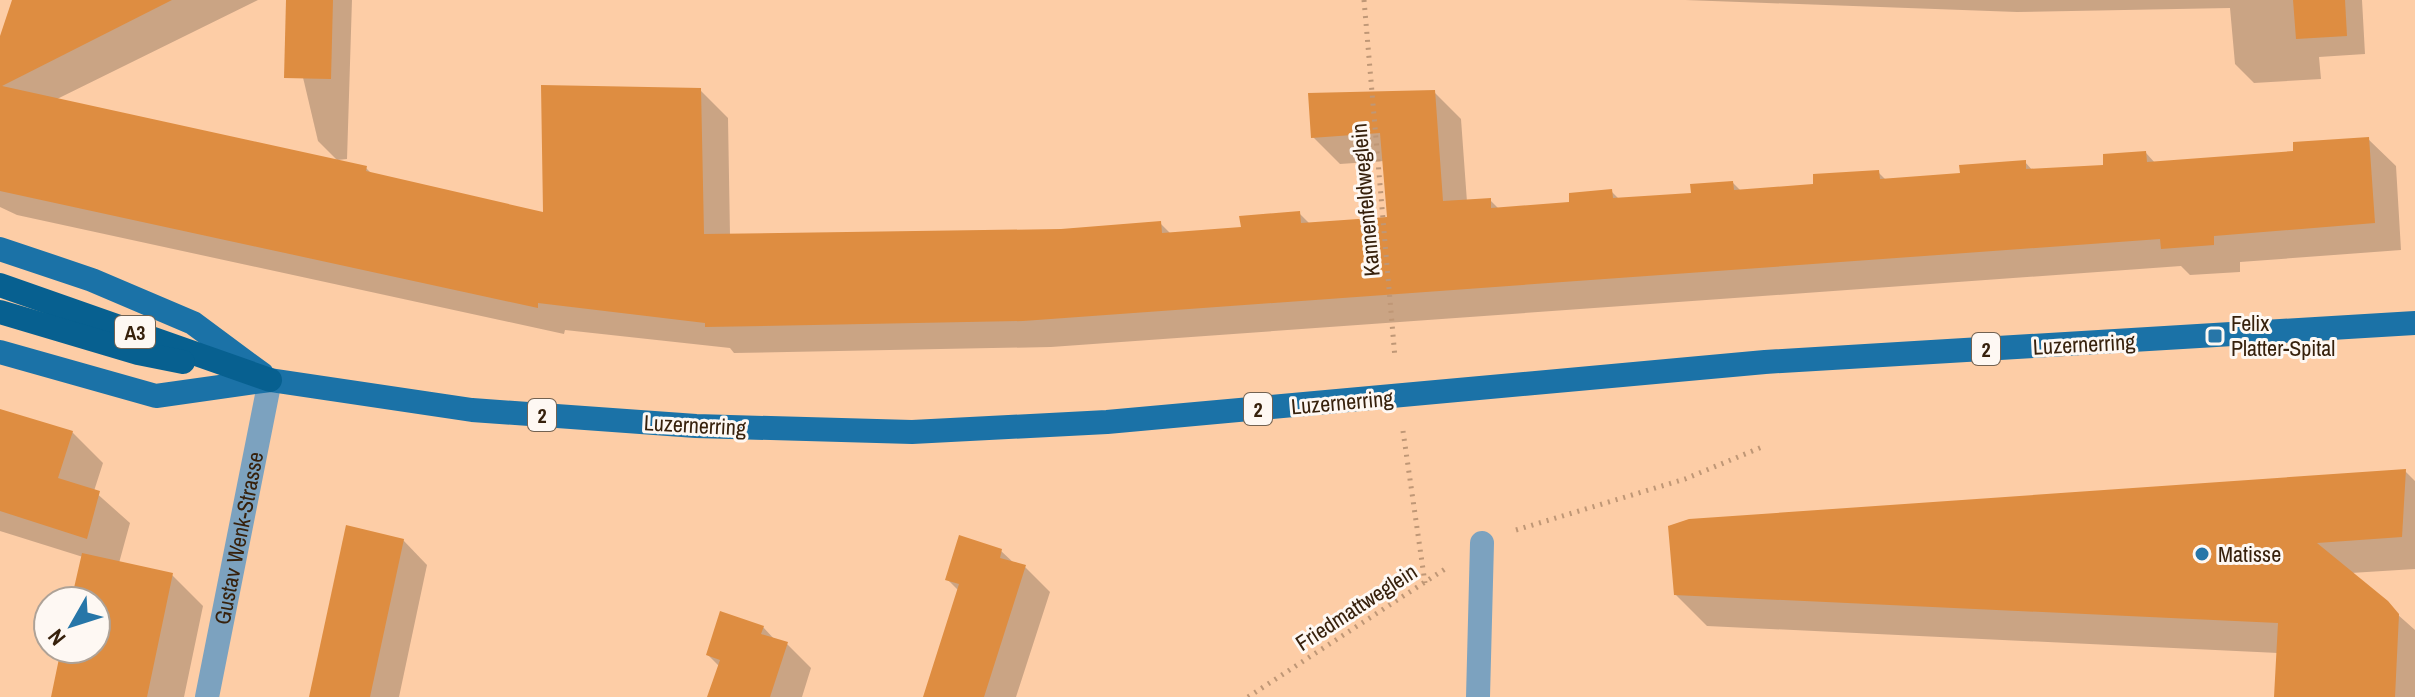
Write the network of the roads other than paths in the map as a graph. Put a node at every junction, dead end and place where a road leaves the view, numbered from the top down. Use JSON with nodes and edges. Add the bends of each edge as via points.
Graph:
{"nodes":[{"id":1,"x":0,"y":249,"type":"edge"},
{"id":2,"x":0,"y":285,"type":"edge"},
{"id":3,"x":0,"y":312,"type":"edge"},
{"id":4,"x":2415,"y":323,"type":"edge"},
{"id":5,"x":0,"y":352,"type":"edge"},
{"id":6,"x":270,"y":380,"type":"junction"},
{"id":7,"x":1482,"y":543,"type":"road end"},
{"id":8,"x":207,"y":697,"type":"edge"},
{"id":9,"x":1478,"y":697,"type":"edge"}],
"edges":[{"from":1,"to":6,"type":"main road","name":"Luzernerring","number":"2","via":[[193,323]]},
{"from":2,"to":6,"type":"highway","number":"A3"},
{"from":3,"to":6,"type":"highway","number":"A3","via":[[138,353]]},
{"from":4,"to":6,"type":"main road","name":"Luzernerring","number":"2","via":[[1765,362],[1107,422],[912,432],[696,426],[472,410]]},
{"from":5,"to":6,"type":"main road","name":"Luzernerring","number":"2","via":[[156,396]]},
{"from":6,"to":8,"type":"street","name":"Gustav Wenk-Strasse"},
{"from":7,"to":9,"type":"street"}]}
